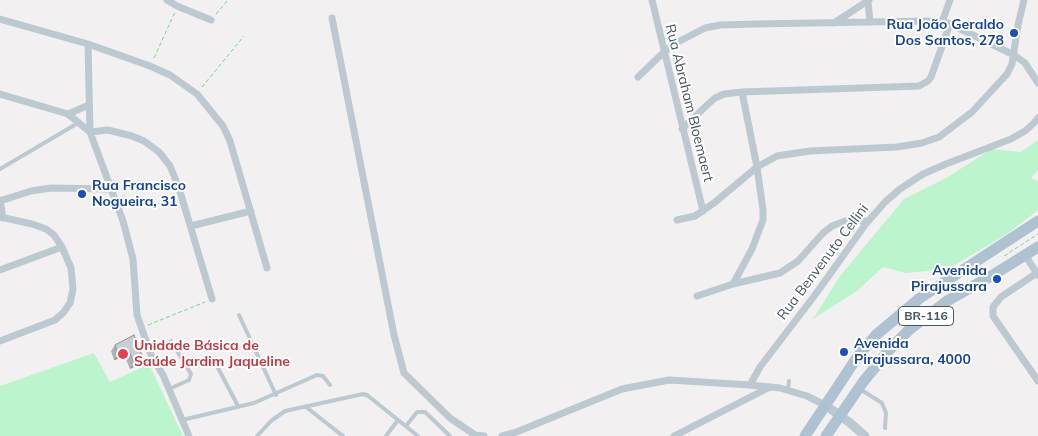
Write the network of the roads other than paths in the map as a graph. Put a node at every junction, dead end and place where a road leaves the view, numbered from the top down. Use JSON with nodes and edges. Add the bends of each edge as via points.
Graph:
{"nodes":[{"id":1,"x":167,"y":0,"type":"edge"},
{"id":2,"x":652,"y":0,"type":"edge"},
{"id":3,"x":950,"y":0,"type":"edge"},
{"id":4,"x":1024,"y":0,"type":"edge"},
{"id":5,"x":868,"y":1,"type":"edge"},
{"id":6,"x":332,"y":18,"type":"dead end"},
{"id":7,"x":0,"y":19,"type":"edge"},
{"id":8,"x":211,"y":20,"type":"road end"},
{"id":9,"x":870,"y":22,"type":"junction"},
{"id":10,"x":942,"y":22,"type":"junction"},
{"id":11,"x":833,"y":23,"type":"junction"},
{"id":12,"x":950,"y":24,"type":"junction"},
{"id":13,"x":88,"y":44,"type":"junction"},
{"id":14,"x":664,"y":52,"type":"junction"},
{"id":15,"x":1014,"y":55,"type":"junction"},
{"id":16,"x":638,"y":77,"type":"dead end"},
{"id":17,"x":1038,"y":83,"type":"edge"},
{"id":18,"x":742,"y":92,"type":"junction"},
{"id":19,"x":0,"y":94,"type":"edge"},
{"id":20,"x":88,"y":105,"type":"junction"},
{"id":21,"x":68,"y":114,"type":"junction"},
{"id":22,"x":1038,"y":118,"type":"edge"},
{"id":23,"x":78,"y":123,"type":"junction"},
{"id":24,"x":682,"y":129,"type":"junction"},
{"id":25,"x":90,"y":132,"type":"junction"},
{"id":26,"x":757,"y":167,"type":"junction"},
{"id":27,"x":0,"y":169,"type":"edge"},
{"id":28,"x":111,"y":188,"type":"junction"},
{"id":29,"x":0,"y":200,"type":"edge"},
{"id":30,"x":251,"y":211,"type":"junction"},
{"id":31,"x":703,"y":211,"type":"junction"},
{"id":32,"x":2,"y":218,"type":"edge"},
{"id":33,"x":677,"y":220,"type":"dead end"},
{"id":34,"x":868,"y":221,"type":"junction"},
{"id":35,"x":1038,"y":221,"type":"edge"},
{"id":36,"x":191,"y":226,"type":"junction"},
{"id":37,"x":62,"y":247,"type":"junction"},
{"id":38,"x":1038,"y":247,"type":"edge"},
{"id":39,"x":1025,"y":255,"type":"junction"},
{"id":40,"x":267,"y":268,"type":"dead end"},
{"id":41,"x":0,"y":270,"type":"edge"},
{"id":42,"x":1037,"y":274,"type":"edge"},
{"id":43,"x":733,"y":284,"type":"junction"},
{"id":44,"x":697,"y":296,"type":"dead end"},
{"id":45,"x":212,"y":299,"type":"road end"},
{"id":46,"x":239,"y":316,"type":"dead end"},
{"id":47,"x":171,"y":340,"type":"dead end"},
{"id":48,"x":0,"y":341,"type":"edge"},
{"id":49,"x":218,"y":368,"type":"dead end"},
{"id":50,"x":789,"y":381,"type":"dead end"},
{"id":51,"x":1038,"y":381,"type":"edge"},
{"id":52,"x":750,"y":384,"type":"junction"},
{"id":53,"x":330,"y":385,"type":"dead end"},
{"id":54,"x":771,"y":387,"type":"junction"},
{"id":55,"x":858,"y":388,"type":"junction"},
{"id":56,"x":169,"y":389,"type":"junction"},
{"id":57,"x":788,"y":390,"type":"junction"},
{"id":58,"x":276,"y":395,"type":"junction"},
{"id":59,"x":825,"y":405,"type":"junction"},
{"id":60,"x":238,"y":406,"type":"junction"},
{"id":61,"x":306,"y":407,"type":"junction"},
{"id":62,"x":840,"y":415,"type":"junction"},
{"id":63,"x":182,"y":420,"type":"junction"},
{"id":64,"x":398,"y":420,"type":"junction"},
{"id":65,"x":406,"y":426,"type":"junction"},
{"id":66,"x":885,"y":428,"type":"dead end"},
{"id":67,"x":412,"y":434,"type":"edge"},
{"id":68,"x":189,"y":436,"type":"edge"},
{"id":69,"x":256,"y":436,"type":"edge"},
{"id":70,"x":343,"y":436,"type":"edge"},
{"id":71,"x":386,"y":436,"type":"edge"},
{"id":72,"x":418,"y":436,"type":"edge"},
{"id":73,"x":450,"y":436,"type":"edge"},
{"id":74,"x":484,"y":436,"type":"edge"},
{"id":75,"x":502,"y":436,"type":"edge"},
{"id":76,"x":674,"y":436,"type":"edge"},
{"id":77,"x":805,"y":436,"type":"edge"},
{"id":78,"x":826,"y":436,"type":"edge"},
{"id":79,"x":865,"y":436,"type":"edge"}],
"edges":[{"from":1,"to":8,"type":"street"},
{"from":2,"to":14,"type":"street","name":"Rua Abraham Bloemaert"},
{"from":3,"to":10,"type":"street"},
{"from":4,"to":15,"type":"street"},
{"from":5,"to":9,"type":"street"},
{"from":5,"to":11,"type":"street"},
{"from":6,"to":74,"type":"street","via":[[404,373],[450,418],[475,435]]},
{"from":7,"to":13,"type":"street"},
{"from":9,"to":10,"type":"street"},
{"from":9,"to":11,"type":"street"},
{"from":10,"to":12,"type":"street"},
{"from":11,"to":14,"type":"street","via":[[705,28],[676,42]]},
{"from":12,"to":15,"type":"street"},
{"from":12,"to":18,"type":"street","via":[[931,77],[919,86]]},
{"from":13,"to":20,"type":"street"},
{"from":13,"to":30,"type":"street","via":[[150,66],[197,94],[230,141]]},
{"from":14,"to":16,"type":"street"},
{"from":14,"to":24,"type":"street","name":"Rua Abraham Bloemaert"},
{"from":15,"to":17,"type":"street","via":[[1025,63]]},
{"from":15,"to":26,"type":"street","via":[[1007,74],[990,94],[958,123],[932,140],[897,147],[793,153],[768,160]]},
{"from":18,"to":24,"type":"street","via":[[715,98]]},
{"from":18,"to":26,"type":"street"},
{"from":19,"to":21,"type":"street"},
{"from":20,"to":21,"type":"street"},
{"from":20,"to":25,"type":"street"},
{"from":21,"to":23,"type":"street"},
{"from":22,"to":34,"type":"street","name":"Rua Benvenuto Cellini","via":[[1011,139],[923,174],[900,189]]},
{"from":23,"to":25,"type":"street"},
{"from":23,"to":27,"type":"lane"},
{"from":24,"to":31,"type":"street","name":"Rua Abraham Bloemaert"},
{"from":25,"to":28,"type":"street"},
{"from":25,"to":36,"type":"street","via":[[108,130],[126,135],[144,141],[159,152],[180,188]]},
{"from":26,"to":31,"type":"street"},
{"from":26,"to":43,"type":"street","via":[[763,220]]},
{"from":28,"to":29,"type":"street","via":[[52,188]]},
{"from":28,"to":56,"type":"street","via":[[132,260],[140,329]]},
{"from":29,"to":32,"type":"street"},
{"from":30,"to":36,"type":"street"},
{"from":30,"to":40,"type":"street"},
{"from":31,"to":33,"type":"street"},
{"from":32,"to":37,"type":"street","via":[[46,229]]},
{"from":34,"to":43,"type":"street","via":[[842,221],[823,233],[791,267],[780,273]]},
{"from":34,"to":52,"type":"street","name":"Rua Benvenuto Cellini"},
{"from":35,"to":59,"type":"main road","number":"BR-116","via":[[900,314],[858,356]]},
{"from":36,"to":45,"type":"street"},
{"from":37,"to":41,"type":"street"},
{"from":37,"to":48,"type":"street","via":[[71,268],[73,289],[70,303],[55,320]]},
{"from":38,"to":39,"type":"main road","number":"BR-116"},
{"from":39,"to":42,"type":"street"},
{"from":39,"to":55,"type":"main road","number":"BR-116","via":[[947,300],[928,315],[890,349]]},
{"from":42,"to":51,"type":"street","via":[[1001,297],[993,307],[993,316]]},
{"from":43,"to":44,"type":"street"},
{"from":46,"to":58,"type":"lane"},
{"from":47,"to":56,"type":"lane","via":[[191,377]]},
{"from":49,"to":60,"type":"lane"},
{"from":50,"to":57,"type":"lane"},
{"from":52,"to":54,"type":"street"},
{"from":52,"to":75,"type":"street","via":[[669,380],[622,389],[514,434]]},
{"from":53,"to":58,"type":"lane","via":[[318,374]]},
{"from":54,"to":57,"type":"street"},
{"from":54,"to":76,"type":"street"},
{"from":55,"to":62,"type":"main road","number":"BR-116"},
{"from":55,"to":66,"type":"lane","via":[[882,403],[886,414]]},
{"from":56,"to":63,"type":"street"},
{"from":57,"to":59,"type":"street"},
{"from":58,"to":60,"type":"lane"},
{"from":59,"to":62,"type":"street"},
{"from":59,"to":77,"type":"main road","number":"BR-116"},
{"from":60,"to":63,"type":"lane"},
{"from":61,"to":64,"type":"lane","via":[[365,394]]},
{"from":61,"to":69,"type":"lane","via":[[280,414]]},
{"from":61,"to":70,"type":"lane"},
{"from":62,"to":78,"type":"main road","number":"BR-116"},
{"from":62,"to":79,"type":"street"},
{"from":63,"to":68,"type":"street"},
{"from":64,"to":65,"type":"lane"},
{"from":64,"to":71,"type":"lane"},
{"from":65,"to":67,"type":"lane"},
{"from":65,"to":73,"type":"lane","via":[[417,412],[425,412]]},
{"from":67,"to":72,"type":"lane"}]}
